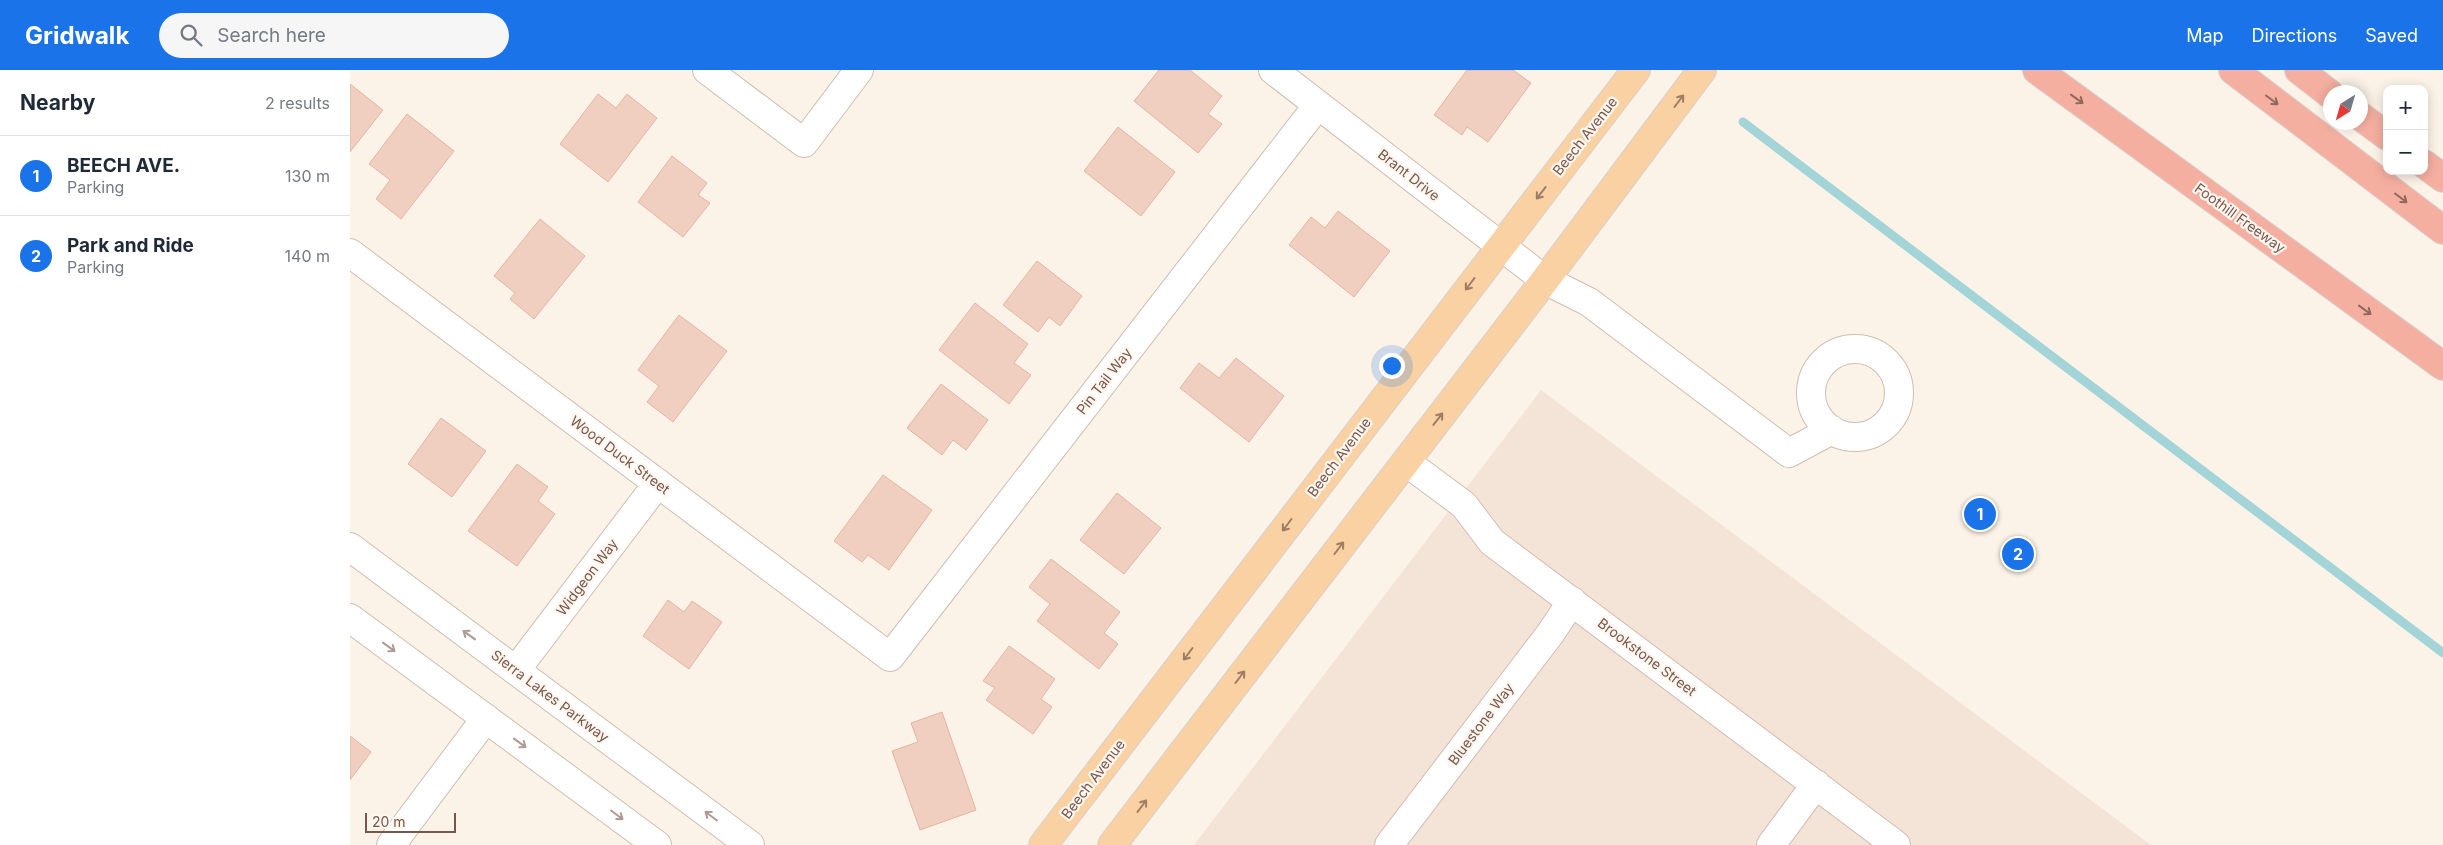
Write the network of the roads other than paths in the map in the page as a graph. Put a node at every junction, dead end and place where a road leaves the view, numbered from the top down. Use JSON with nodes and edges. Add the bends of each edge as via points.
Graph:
{"nodes":[{"id":1,"x":707,"y":70,"type":"edge"},
{"id":2,"x":859,"y":70,"type":"edge"},
{"id":3,"x":1273,"y":70,"type":"edge"},
{"id":4,"x":1636,"y":70,"type":"edge"},
{"id":5,"x":1702,"y":70,"type":"edge"},
{"id":6,"x":2038,"y":70,"type":"edge"},
{"id":7,"x":2233,"y":70,"type":"edge"},
{"id":8,"x":2299,"y":70,"type":"edge"},
{"id":9,"x":2323,"y":89,"type":"edge"},
{"id":10,"x":1318,"y":104,"type":"junction"},
{"id":11,"x":2368,"y":122,"type":"edge"},
{"id":12,"x":2383,"y":133,"type":"edge"},
{"id":13,"x":2428,"y":167,"type":"edge"},
{"id":14,"x":2443,"y":178,"type":"edge"},
{"id":15,"x":2443,"y":230,"type":"edge"},
{"id":16,"x":1499,"y":246,"type":"junction"},
{"id":17,"x":350,"y":253,"type":"edge"},
{"id":18,"x":1545,"y":280,"type":"junction"},
{"id":19,"x":2443,"y":366,"type":"edge"},
{"id":20,"x":1832,"y":430,"type":"dead end"},
{"id":21,"x":1406,"y":462,"type":"junction"},
{"id":22,"x":658,"y":483,"type":"junction"},
{"id":23,"x":350,"y":548,"type":"edge"},
{"id":24,"x":1572,"y":601,"type":"junction"},
{"id":25,"x":350,"y":618,"type":"edge"},
{"id":26,"x":890,"y":657,"type":"joint"},
{"id":27,"x":516,"y":670,"type":"junction"},
{"id":28,"x":486,"y":718,"type":"junction"},
{"id":29,"x":1816,"y":784,"type":"junction"},
{"id":30,"x":391,"y":845,"type":"edge"},
{"id":31,"x":657,"y":845,"type":"edge"},
{"id":32,"x":750,"y":845,"type":"edge"},
{"id":33,"x":1043,"y":845,"type":"edge"},
{"id":34,"x":1112,"y":845,"type":"edge"},
{"id":35,"x":1389,"y":845,"type":"edge"},
{"id":36,"x":1770,"y":845,"type":"edge"},
{"id":37,"x":1896,"y":845,"type":"edge"}],
"edges":[{"from":1,"to":2,"type":"street","via":[[804,143]]},
{"from":3,"to":10,"type":"street","name":"Brant Drive"},
{"from":4,"to":16,"type":"main road","name":"Beech Avenue","one_way":true},
{"from":18,"to":5,"type":"main road","one_way":true},
{"from":6,"to":19,"type":"highway","name":"Foothill Freeway","one_way":true},
{"from":7,"to":15,"type":"highway","one_way":true},
{"from":8,"to":9,"type":"highway"},
{"from":10,"to":16,"type":"street","name":"Brant Drive"},
{"from":10,"to":26,"type":"street","name":"Pin Tail Way"},
{"from":11,"to":12,"type":"highway"},
{"from":13,"to":14,"type":"highway"},
{"from":16,"to":18,"type":"street","name":"Brant Drive"},
{"from":16,"to":33,"type":"main road","name":"Beech Avenue","one_way":true},
{"from":17,"to":22,"type":"street","name":"Wood Duck Street"},
{"from":18,"to":20,"type":"street","name":"Brant Drive","via":[[1589,302],[1789,453]]},
{"from":21,"to":18,"type":"main road","one_way":true},
{"from":21,"to":24,"type":"street","name":"Brookstone Street","via":[[1464,505],[1492,542]]},
{"from":34,"to":21,"type":"main road","one_way":true},
{"from":22,"to":26,"type":"street","name":"Wood Duck Street"},
{"from":22,"to":27,"type":"street","name":"Widgeon Way"},
{"from":27,"to":23,"type":"street","name":"Sierra Lakes Parkway","one_way":true},
{"from":24,"to":29,"type":"street","name":"Brookstone Street"},
{"from":24,"to":35,"type":"street","name":"Bluestone Way"},
{"from":25,"to":28,"type":"street","one_way":true},
{"from":32,"to":27,"type":"street","name":"Sierra Lakes Parkway","one_way":true},
{"from":28,"to":30,"type":"street"},
{"from":28,"to":31,"type":"street","one_way":true},
{"from":29,"to":36,"type":"street"},
{"from":29,"to":37,"type":"street","name":"Brookstone Street"}]}
